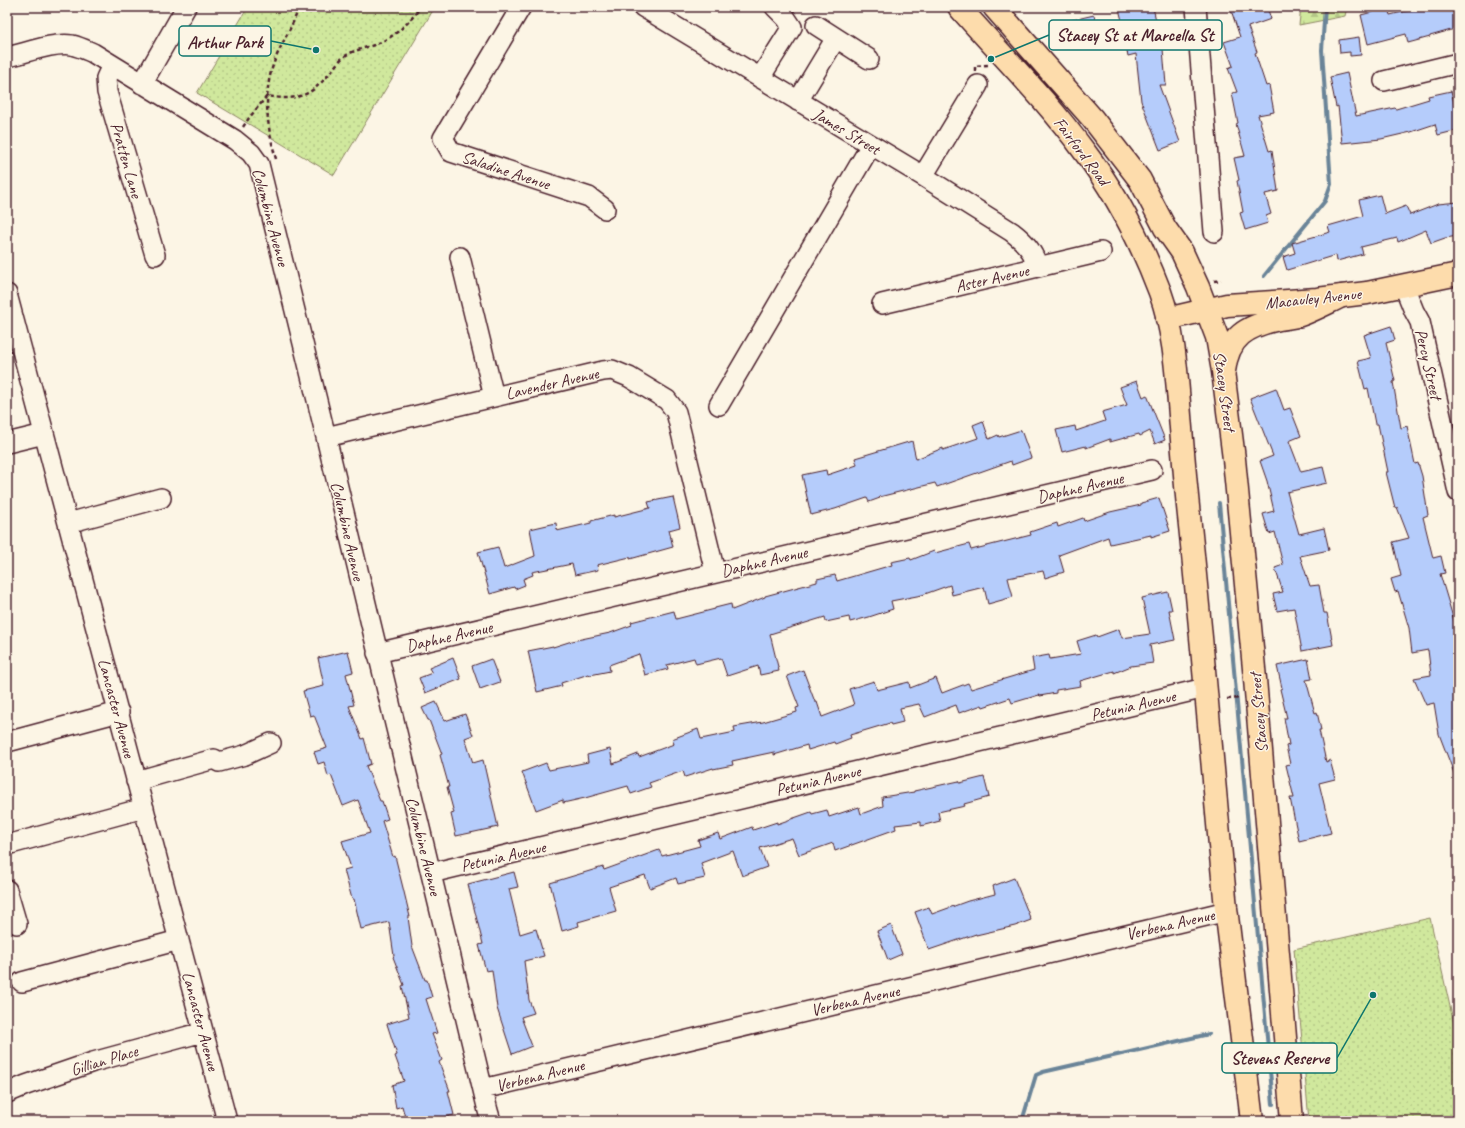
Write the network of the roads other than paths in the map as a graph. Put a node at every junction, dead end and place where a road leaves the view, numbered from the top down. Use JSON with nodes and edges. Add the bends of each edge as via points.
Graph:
{"nodes":[{"id":1,"x":186,"y":7,"type":"edge"},
{"id":2,"x":521,"y":7,"type":"edge"},
{"id":3,"x":643,"y":7,"type":"edge"},
{"id":4,"x":775,"y":7,"type":"edge"},
{"id":5,"x":959,"y":7,"type":"edge"},
{"id":6,"x":994,"y":7,"type":"edge"},
{"id":7,"x":1196,"y":7,"type":"edge"},
{"id":8,"x":670,"y":14,"type":"edge"},
{"id":9,"x":816,"y":25,"type":"dead end"},
{"id":10,"x":836,"y":38,"type":"junction"},
{"id":11,"x":7,"y":57,"type":"edge"},
{"id":12,"x":870,"y":59,"type":"dead end"},
{"id":13,"x":1458,"y":63,"type":"edge"},
{"id":14,"x":112,"y":65,"type":"junction"},
{"id":15,"x":760,"y":78,"type":"junction"},
{"id":16,"x":1384,"y":81,"type":"dead end"},
{"id":17,"x":142,"y":84,"type":"junction"},
{"id":18,"x":978,"y":85,"type":"dead end"},
{"id":19,"x":798,"y":101,"type":"junction"},
{"id":20,"x":871,"y":145,"type":"junction"},
{"id":21,"x":923,"y":176,"type":"junction"},
{"id":22,"x":605,"y":209,"type":"dead end"},
{"id":23,"x":1214,"y":232,"type":"dead end"},
{"id":24,"x":1101,"y":252,"type":"dead end"},
{"id":25,"x":155,"y":255,"type":"dead end"},
{"id":26,"x":460,"y":256,"type":"dead end"},
{"id":27,"x":1038,"y":267,"type":"junction"},
{"id":28,"x":1458,"y":274,"type":"edge"},
{"id":29,"x":1404,"y":286,"type":"junction"},
{"id":30,"x":7,"y":294,"type":"edge"},
{"id":31,"x":1342,"y":296,"type":"junction"},
{"id":32,"x":882,"y":304,"type":"dead end"},
{"id":33,"x":1205,"y":309,"type":"junction"},
{"id":34,"x":1167,"y":319,"type":"junction"},
{"id":35,"x":1223,"y":371,"type":"junction"},
{"id":36,"x":494,"y":397,"type":"junction"},
{"id":37,"x":719,"y":406,"type":"dead end"},
{"id":38,"x":44,"y":434,"type":"junction"},
{"id":39,"x":326,"y":437,"type":"junction"},
{"id":40,"x":7,"y":443,"type":"edge"},
{"id":41,"x":1152,"y":470,"type":"dead end"},
{"id":42,"x":1458,"y":492,"type":"edge"},
{"id":43,"x":161,"y":498,"type":"dead end"},
{"id":44,"x":68,"y":523,"type":"junction"},
{"id":45,"x":715,"y":572,"type":"junction"},
{"id":46,"x":377,"y":653,"type":"junction"},
{"id":47,"x":1205,"y":688,"type":"junction"},
{"id":48,"x":119,"y":712,"type":"junction"},
{"id":49,"x":7,"y":742,"type":"edge"},
{"id":50,"x":271,"y":743,"type":"dead end"},
{"id":51,"x":136,"y":780,"type":"junction"},
{"id":52,"x":144,"y":808,"type":"junction"},
{"id":53,"x":7,"y":845,"type":"edge"},
{"id":54,"x":431,"y":874,"type":"junction"},
{"id":55,"x":7,"y":890,"type":"edge"},
{"id":56,"x":1227,"y":911,"type":"junction"},
{"id":57,"x":17,"y":924,"type":"dead end"},
{"id":58,"x":181,"y":945,"type":"junction"},
{"id":59,"x":22,"y":982,"type":"dead end"},
{"id":60,"x":51,"y":983,"type":"dead end"},
{"id":61,"x":204,"y":1032,"type":"junction"},
{"id":62,"x":483,"y":1089,"type":"junction"},
{"id":63,"x":7,"y":1093,"type":"edge"},
{"id":64,"x":489,"y":1118,"type":"edge"},
{"id":65,"x":227,"y":1121,"type":"edge"},
{"id":66,"x":1252,"y":1121,"type":"edge"},
{"id":67,"x":1292,"y":1121,"type":"edge"}],
"edges":[{"from":1,"to":17,"type":"street"},
{"from":2,"to":22,"type":"street","name":"Saladine Avenue","via":[[443,138],[451,152],[589,197]]},
{"from":3,"to":8,"type":"street","name":"James Street"},
{"from":4,"to":15,"type":"street","via":[[792,27]]},
{"from":5,"to":34,"type":"main road","name":"Fairford Road","via":[[1032,86],[1098,169],[1117,200],[1142,252],[1160,294]]},
{"from":6,"to":33,"type":"main road","name":"Fairford Road","via":[[1092,118],[1140,180],[1165,228],[1182,252]]},
{"from":7,"to":23,"type":"street"},
{"from":8,"to":15,"type":"street","name":"James Street"},
{"from":9,"to":10,"type":"street"},
{"from":10,"to":12,"type":"street"},
{"from":10,"to":19,"type":"street"},
{"from":11,"to":14,"type":"street","name":"Columbine Avenue","via":[[59,45],[76,46]]},
{"from":13,"to":16,"type":"street"},
{"from":14,"to":17,"type":"street","name":"Columbine Avenue"},
{"from":14,"to":25,"type":"street","name":"Pratten Lane","via":[[106,78],[107,92]]},
{"from":15,"to":19,"type":"street","name":"James Street"},
{"from":17,"to":39,"type":"street","name":"Columbine Avenue","via":[[235,140],[251,153],[259,164]]},
{"from":18,"to":21,"type":"street"},
{"from":19,"to":20,"type":"street","name":"James Street"},
{"from":20,"to":21,"type":"street","name":"James Street"},
{"from":20,"to":37,"type":"street"},
{"from":21,"to":27,"type":"street","name":"James Street","via":[[1024,241],[1033,253]]},
{"from":24,"to":27,"type":"street","name":"Aster Avenue"},
{"from":26,"to":36,"type":"street"},
{"from":27,"to":32,"type":"street","name":"Aster Avenue"},
{"from":28,"to":29,"type":"main road","name":"Macauley Avenue"},
{"from":29,"to":31,"type":"main road","name":"Macauley Avenue"},
{"from":29,"to":42,"type":"street","name":"Percy Street","via":[[1420,322]]},
{"from":30,"to":38,"type":"street","name":"Lancaster Avenue"},
{"from":31,"to":33,"type":"main road","name":"Macauley Avenue"},
{"from":31,"to":35,"type":"main road","via":[[1302,315],[1245,330],[1228,351]]},
{"from":33,"to":34,"type":"main road","name":"Macauley Avenue"},
{"from":33,"to":35,"type":"main road","name":"Stacey Street","via":[[1216,337]]},
{"from":34,"to":47,"type":"main road","via":[[1176,357]]},
{"from":35,"to":67,"type":"main road","name":"Stacey Street","via":[[1256,679]]},
{"from":36,"to":39,"type":"street","name":"Lavender Avenue"},
{"from":36,"to":45,"type":"street","name":"Lavender Avenue","via":[[612,370],[667,400],[678,419]]},
{"from":38,"to":40,"type":"street"},
{"from":38,"to":44,"type":"street","name":"Lancaster Avenue"},
{"from":39,"to":46,"type":"street","name":"Columbine Avenue"},
{"from":41,"to":45,"type":"street","name":"Daphne Avenue"},
{"from":43,"to":44,"type":"street"},
{"from":44,"to":48,"type":"street","name":"Lancaster Avenue"},
{"from":45,"to":46,"type":"street","name":"Daphne Avenue"},
{"from":46,"to":54,"type":"street","name":"Columbine Avenue"},
{"from":47,"to":54,"type":"street","name":"Petunia Avenue"},
{"from":47,"to":56,"type":"main road"},
{"from":48,"to":49,"type":"street"},
{"from":48,"to":51,"type":"street","name":"Lancaster Avenue"},
{"from":50,"to":51,"type":"street","via":[[245,755],[219,762],[214,759]]},
{"from":51,"to":52,"type":"street","name":"Lancaster Avenue"},
{"from":52,"to":53,"type":"street"},
{"from":52,"to":58,"type":"street","name":"Lancaster Avenue"},
{"from":54,"to":62,"type":"street","name":"Columbine Avenue"},
{"from":55,"to":57,"type":"street"},
{"from":56,"to":62,"type":"street","name":"Verbena Avenue"},
{"from":56,"to":66,"type":"main road"},
{"from":58,"to":59,"type":"street"},
{"from":58,"to":60,"type":"street"},
{"from":58,"to":61,"type":"street","name":"Lancaster Avenue"},
{"from":61,"to":63,"type":"street","name":"Gillian Place","via":[[93,1062]]},
{"from":61,"to":65,"type":"street","name":"Lancaster Avenue"},
{"from":62,"to":64,"type":"street","name":"Columbine Avenue"}]}
